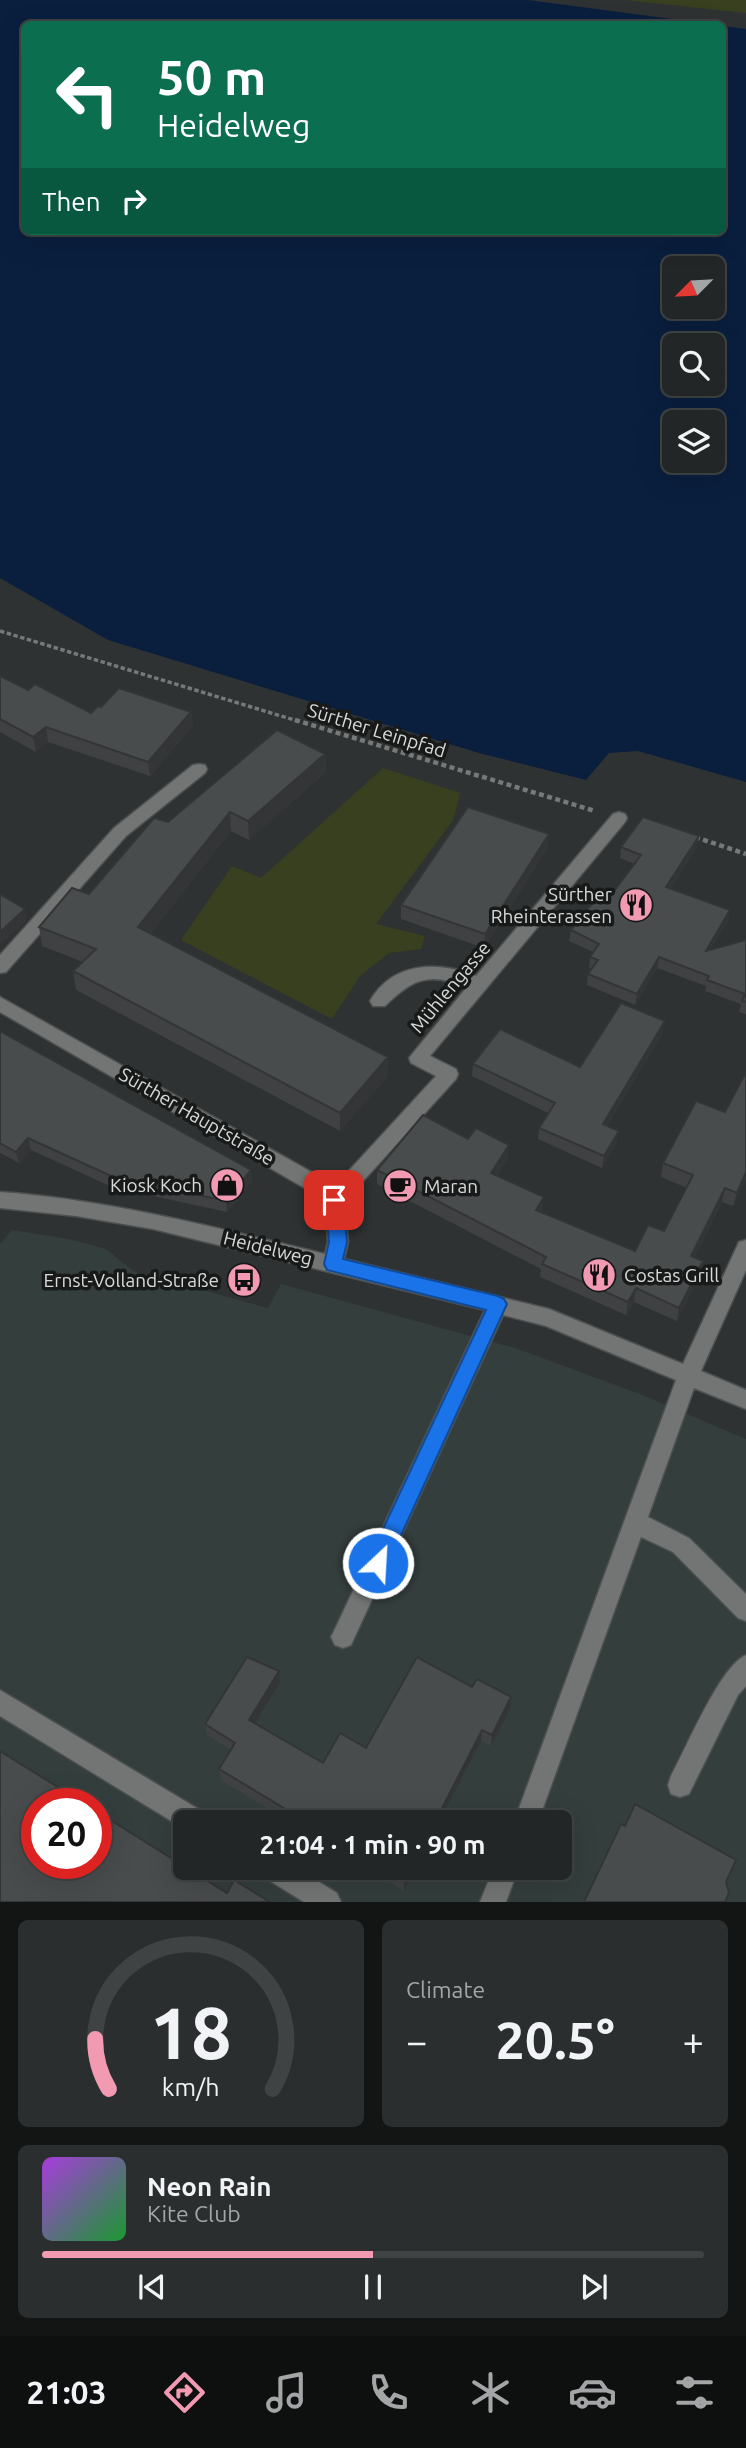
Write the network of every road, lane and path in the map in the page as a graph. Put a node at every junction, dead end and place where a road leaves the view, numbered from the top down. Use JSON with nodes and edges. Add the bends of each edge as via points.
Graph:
{"nodes":[{"id":1,"x":0,"y":631,"type":"edge"},
{"id":2,"x":199,"y":769,"type":"dead end"},
{"id":3,"x":619,"y":818,"type":"joint"},
{"id":4,"x":687,"y":834,"type":"edge"},
{"id":5,"x":746,"y":854,"type":"edge"},
{"id":6,"x":0,"y":967,"type":"edge"},
{"id":7,"x":480,"y":985,"type":"junction"},
{"id":8,"x":379,"y":1001,"type":"dead end"},
{"id":9,"x":0,"y":1004,"type":"edge"},
{"id":10,"x":0,"y":1200,"type":"edge"},
{"id":11,"x":334,"y":1200,"type":"junction"},
{"id":12,"x":746,"y":1248,"type":"edge"},
{"id":13,"x":333,"y":1264,"type":"junction"},
{"id":14,"x":498,"y":1304,"type":"junction"},
{"id":15,"x":688,"y":1376,"type":"junction"},
{"id":16,"x":746,"y":1400,"type":"edge"},
{"id":17,"x":634,"y":1522,"type":"junction"},
{"id":18,"x":746,"y":1610,"type":"edge"},
{"id":19,"x":343,"y":1637,"type":"dead end"},
{"id":20,"x":746,"y":1667,"type":"edge"},
{"id":21,"x":0,"y":1702,"type":"edge"},
{"id":22,"x":680,"y":1785,"type":"dead end"},
{"id":23,"x":177,"y":1810,"type":"edge"},
{"id":24,"x":530,"y":1810,"type":"edge"},
{"id":25,"x":292,"y":1880,"type":"edge"},
{"id":26,"x":502,"y":1880,"type":"edge"},
{"id":27,"x":328,"y":1902,"type":"edge"},
{"id":28,"x":493,"y":1902,"type":"edge"}],
"edges":[{"from":1,"to":3,"type":"path","name":"Sürther Leinpfad"},
{"from":2,"to":6,"type":"street","via":[[120,832]]},
{"from":3,"to":7,"type":"street","name":"Mühlengasse"},
{"from":4,"to":5,"type":"path"},
{"from":7,"to":8,"type":"street","via":[[431,970],[394,984]]},
{"from":7,"to":11,"type":"street","name":"Mühlengasse","via":[[418,1058],[449,1074]]},
{"from":9,"to":11,"type":"street","name":"Sürther Hauptstraße","via":[[315,1184]]},
{"from":10,"to":13,"type":"street","name":"Heidelweg","via":[[99,1211]]},
{"from":11,"to":13,"type":"street","via":[[338,1242]]},
{"from":12,"to":15,"type":"street"},
{"from":13,"to":14,"type":"street","name":"Heidelweg"},
{"from":14,"to":15,"type":"street","name":"Heidelweg","via":[[549,1318]]},
{"from":14,"to":19,"type":"street"},
{"from":15,"to":16,"type":"street"},
{"from":15,"to":17,"type":"street"},
{"from":17,"to":18,"type":"street","via":[[681,1545]]},
{"from":17,"to":24,"type":"street"},
{"from":20,"to":22,"type":"street","via":[[730,1687]]},
{"from":21,"to":23,"type":"street"},
{"from":25,"to":27,"type":"street"},
{"from":26,"to":28,"type":"street"}]}
